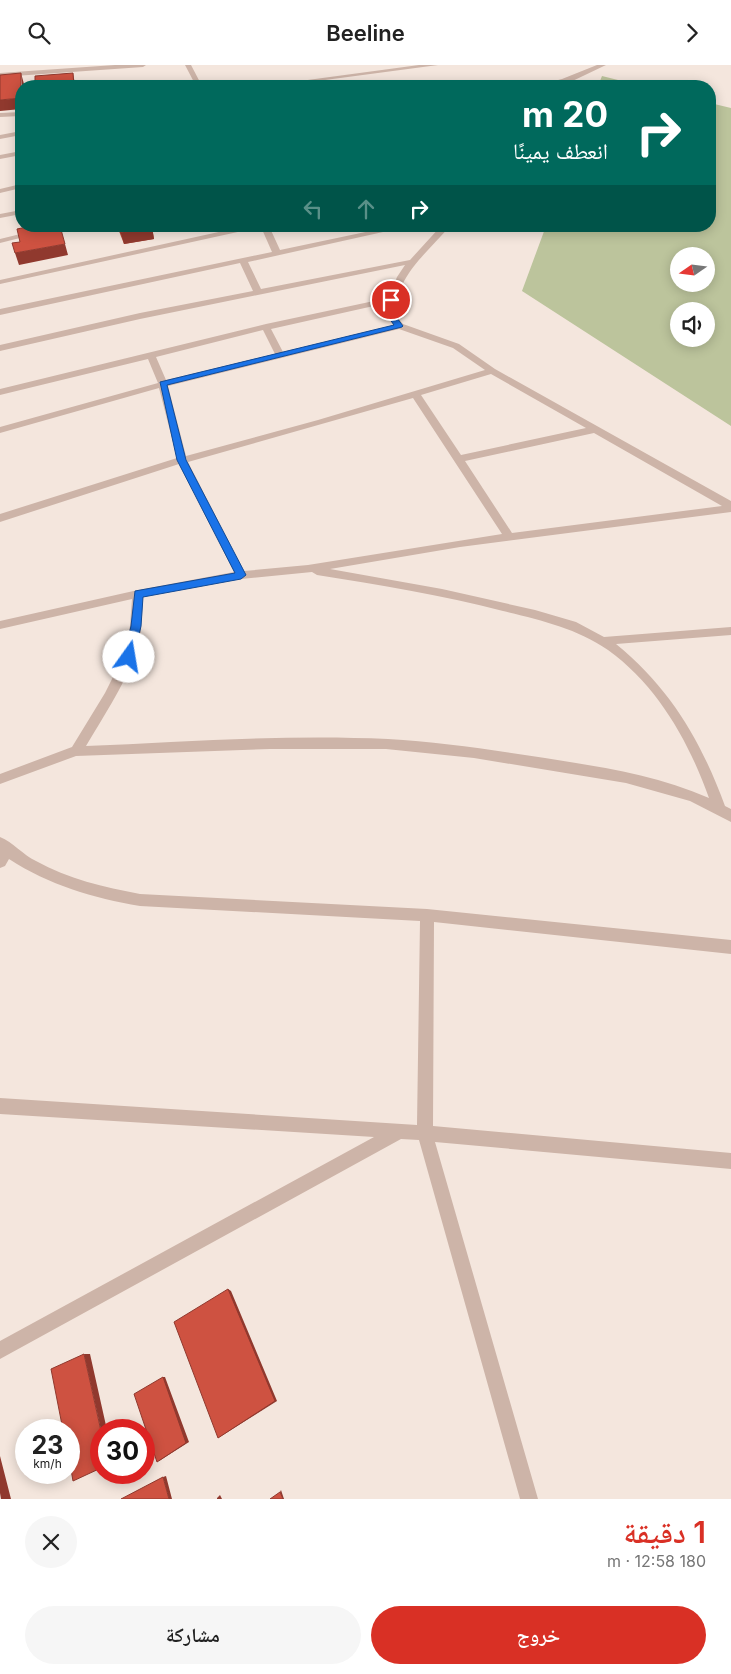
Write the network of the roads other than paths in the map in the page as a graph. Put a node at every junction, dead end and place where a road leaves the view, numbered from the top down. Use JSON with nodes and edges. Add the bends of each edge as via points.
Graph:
{"nodes":[{"id":1,"x":144,"y":65,"type":"edge"},
{"id":2,"x":188,"y":65,"type":"edge"},
{"id":3,"x":435,"y":65,"type":"edge"},
{"id":4,"x":602,"y":65,"type":"edge"},
{"id":5,"x":0,"y":75,"type":"edge"},
{"id":6,"x":196,"y":80,"type":"edge"},
{"id":7,"x":314,"y":80,"type":"edge"},
{"id":8,"x":570,"y":80,"type":"edge"},
{"id":9,"x":15,"y":114,"type":"edge"},
{"id":10,"x":0,"y":115,"type":"edge"},
{"id":11,"x":15,"y":134,"type":"edge"},
{"id":12,"x":0,"y":137,"type":"edge"},
{"id":13,"x":15,"y":154,"type":"edge"},
{"id":14,"x":0,"y":157,"type":"edge"},
{"id":15,"x":15,"y":187,"type":"edge"},
{"id":16,"x":0,"y":191,"type":"edge"},
{"id":17,"x":15,"y":213,"type":"edge"},
{"id":18,"x":0,"y":216,"type":"edge"},
{"id":19,"x":38,"y":232,"type":"edge"},
{"id":20,"x":230,"y":232,"type":"edge"},
{"id":21,"x":268,"y":232,"type":"edge"},
{"id":22,"x":377,"y":232,"type":"edge"},
{"id":23,"x":440,"y":232,"type":"edge"},
{"id":24,"x":0,"y":241,"type":"edge"},
{"id":25,"x":277,"y":253,"type":"junction"},
{"id":26,"x":243,"y":260,"type":"junction"},
{"id":27,"x":410,"y":262,"type":"junction"},
{"id":28,"x":0,"y":282,"type":"edge"},
{"id":29,"x":258,"y":293,"type":"junction"},
{"id":30,"x":391,"y":300,"type":"junction"},
{"id":31,"x":0,"y":312,"type":"edge"},
{"id":32,"x":400,"y":326,"type":"junction"},
{"id":33,"x":266,"y":327,"type":"junction"},
{"id":34,"x":0,"y":348,"type":"edge"},
{"id":35,"x":151,"y":355,"type":"junction"},
{"id":36,"x":280,"y":355,"type":"junction"},
{"id":37,"x":492,"y":371,"type":"junction"},
{"id":38,"x":163,"y":384,"type":"junction"},
{"id":39,"x":0,"y":392,"type":"edge"},
{"id":40,"x":416,"y":395,"type":"junction"},
{"id":41,"x":597,"y":429,"type":"junction"},
{"id":42,"x":0,"y":431,"type":"edge"},
{"id":43,"x":459,"y":459,"type":"junction"},
{"id":44,"x":182,"y":460,"type":"junction"},
{"id":45,"x":731,"y":507,"type":"edge"},
{"id":46,"x":0,"y":518,"type":"edge"},
{"id":47,"x":510,"y":537,"type":"junction"},
{"id":48,"x":308,"y":569,"type":"junction"},
{"id":49,"x":241,"y":575,"type":"junction"},
{"id":50,"x":138,"y":594,"type":"junction"},
{"id":51,"x":0,"y":625,"type":"edge"},
{"id":52,"x":731,"y":631,"type":"edge"},
{"id":53,"x":602,"y":641,"type":"junction"},
{"id":54,"x":76,"y":751,"type":"junction"},
{"id":55,"x":0,"y":779,"type":"edge"},
{"id":56,"x":719,"y":807,"type":"junction"},
{"id":57,"x":731,"y":815,"type":"edge"},
{"id":58,"x":4,"y":846,"type":"edge"},
{"id":59,"x":0,"y":862,"type":"edge"},
{"id":60,"x":427,"y":915,"type":"junction"},
{"id":61,"x":731,"y":947,"type":"edge"},
{"id":62,"x":0,"y":1106,"type":"edge"},
{"id":63,"x":399,"y":1132,"type":"junction"},
{"id":64,"x":425,"y":1133,"type":"junction"},
{"id":65,"x":731,"y":1161,"type":"edge"},
{"id":66,"x":0,"y":1350,"type":"edge"},
{"id":67,"x":527,"y":1498,"type":"edge"}],
"edges":[{"from":1,"to":5,"type":"street"},
{"from":2,"to":6,"type":"street"},
{"from":3,"to":7,"type":"street"},
{"from":4,"to":8,"type":"street"},
{"from":9,"to":10,"type":"street"},
{"from":11,"to":12,"type":"street"},
{"from":13,"to":14,"type":"street"},
{"from":15,"to":16,"type":"street"},
{"from":17,"to":18,"type":"street"},
{"from":19,"to":24,"type":"street"},
{"from":20,"to":28,"type":"street"},
{"from":21,"to":25,"type":"street"},
{"from":22,"to":25,"type":"street"},
{"from":23,"to":27,"type":"street"},
{"from":25,"to":26,"type":"street"},
{"from":26,"to":29,"type":"street"},
{"from":26,"to":31,"type":"street"},
{"from":27,"to":29,"type":"street"},
{"from":27,"to":30,"type":"street"},
{"from":29,"to":34,"type":"street"},
{"from":30,"to":32,"type":"street","via":[[390,314]]},
{"from":30,"to":33,"type":"street"},
{"from":32,"to":36,"type":"street"},
{"from":32,"to":37,"type":"street","via":[[456,345]]},
{"from":33,"to":35,"type":"street"},
{"from":33,"to":36,"type":"street"},
{"from":35,"to":38,"type":"street"},
{"from":35,"to":39,"type":"street"},
{"from":36,"to":38,"type":"street"},
{"from":37,"to":40,"type":"street"},
{"from":37,"to":41,"type":"street"},
{"from":38,"to":42,"type":"street"},
{"from":38,"to":44,"type":"street"},
{"from":40,"to":43,"type":"street"},
{"from":40,"to":44,"type":"street"},
{"from":41,"to":43,"type":"street"},
{"from":41,"to":45,"type":"street"},
{"from":43,"to":47,"type":"street"},
{"from":44,"to":46,"type":"street"},
{"from":44,"to":49,"type":"street"},
{"from":45,"to":47,"type":"street"},
{"from":47,"to":48,"type":"street"},
{"from":48,"to":49,"type":"street"},
{"from":48,"to":53,"type":"street","via":[[460,595],[554,620],[590,633]]},
{"from":49,"to":50,"type":"street"},
{"from":50,"to":51,"type":"street"},
{"from":50,"to":54,"type":"street","via":[[136,626],[129,657],[110,696]]},
{"from":52,"to":53,"type":"street"},
{"from":53,"to":56,"type":"street","via":[[642,673],[669,707],[708,773]]},
{"from":54,"to":55,"type":"street"},
{"from":54,"to":56,"type":"street","via":[[375,744],[457,750],[605,773],[681,793]]},
{"from":56,"to":57,"type":"street"},
{"from":58,"to":59,"type":"street"},
{"from":58,"to":60,"type":"street","via":[[56,878],[106,895],[140,900]]},
{"from":60,"to":61,"type":"street"},
{"from":60,"to":64,"type":"street"},
{"from":62,"to":63,"type":"street"},
{"from":63,"to":64,"type":"street"},
{"from":63,"to":66,"type":"street"},
{"from":64,"to":65,"type":"street"},
{"from":64,"to":67,"type":"street"}]}
